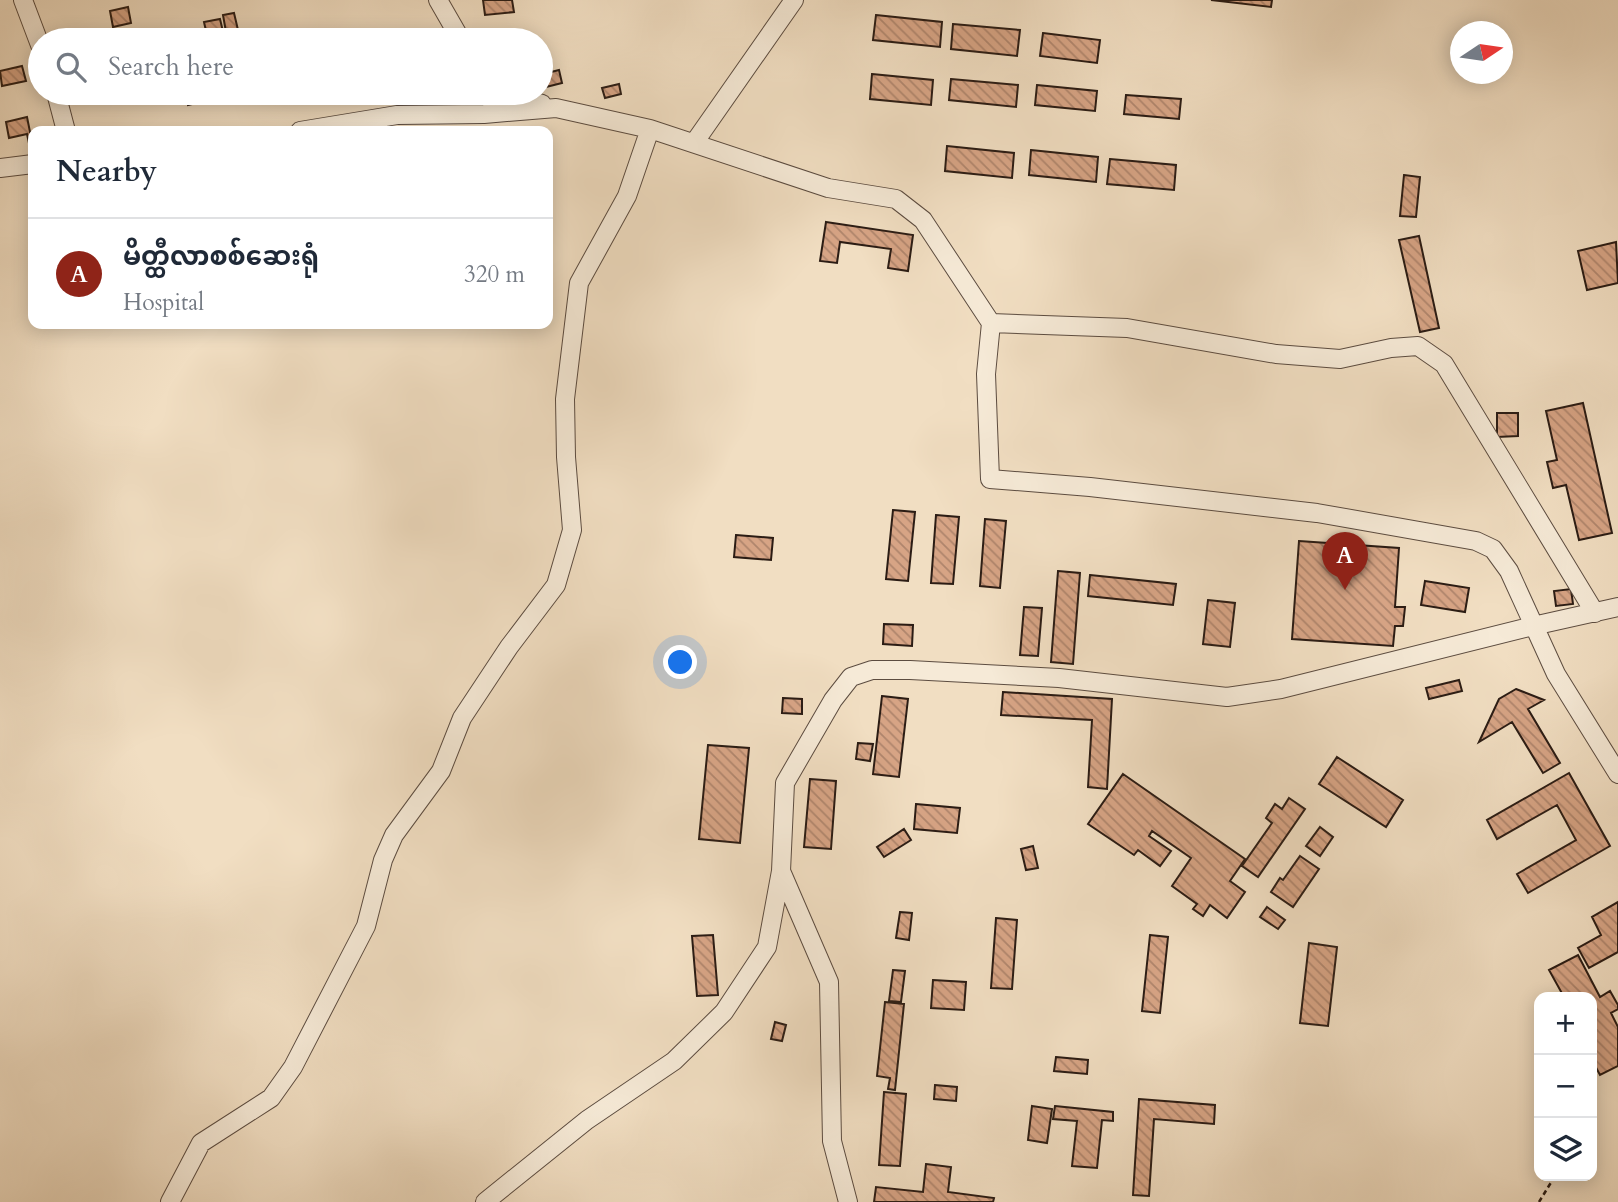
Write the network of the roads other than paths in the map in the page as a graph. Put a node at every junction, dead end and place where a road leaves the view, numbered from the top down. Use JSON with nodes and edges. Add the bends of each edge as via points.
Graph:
{"nodes":[{"id":1,"x":23,"y":0,"type":"edge"},
{"id":2,"x":438,"y":0,"type":"edge"},
{"id":3,"x":794,"y":0,"type":"edge"},
{"id":4,"x":34,"y":28,"type":"edge"},
{"id":5,"x":454,"y":28,"type":"edge"},
{"id":6,"x":59,"y":105,"type":"edge"},
{"id":7,"x":545,"y":105,"type":"edge"},
{"id":8,"x":556,"y":108,"type":"junction"},
{"id":9,"x":65,"y":126,"type":"edge"},
{"id":10,"x":330,"y":126,"type":"edge"},
{"id":11,"x":650,"y":129,"type":"junction"},
{"id":12,"x":694,"y":143,"type":"junction"},
{"id":13,"x":28,"y":165,"type":"edge"},
{"id":14,"x":0,"y":168,"type":"edge"},
{"id":15,"x":991,"y":323,"type":"junction"},
{"id":16,"x":1618,"y":607,"type":"edge"},
{"id":17,"x":1595,"y":613,"type":"junction"},
{"id":18,"x":1533,"y":626,"type":"junction"},
{"id":19,"x":1618,"y":774,"type":"edge"},
{"id":20,"x":782,"y":871,"type":"junction"},
{"id":21,"x":170,"y":1202,"type":"edge"},
{"id":22,"x":485,"y":1202,"type":"edge"},
{"id":23,"x":848,"y":1202,"type":"edge"}],
"edges":[{"from":1,"to":4,"type":"street"},
{"from":2,"to":5,"type":"street"},
{"from":3,"to":12,"type":"street"},
{"from":6,"to":9,"type":"street"},
{"from":7,"to":8,"type":"street"},
{"from":8,"to":10,"type":"street","via":[[397,115]]},
{"from":8,"to":11,"type":"street"},
{"from":11,"to":12,"type":"street"},
{"from":11,"to":21,"type":"street","via":[[627,196],[579,283],[565,399],[572,530],[556,585],[462,718],[441,771],[394,835],[366,926],[293,1067],[271,1098],[201,1143]]},
{"from":12,"to":15,"type":"street","via":[[828,188],[896,199],[923,220]]},
{"from":13,"to":14,"type":"street"},
{"from":15,"to":17,"type":"street","via":[[1127,328],[1276,354],[1340,359],[1418,346],[1444,364]]},
{"from":15,"to":18,"type":"street","via":[[986,374],[990,479],[1317,513],[1476,541],[1493,549],[1509,571]]},
{"from":16,"to":17,"type":"street"},
{"from":17,"to":18,"type":"street"},
{"from":18,"to":19,"type":"street","via":[[1556,674]]},
{"from":18,"to":20,"type":"street","via":[[1281,689],[1227,697],[1059,678],[872,670],[851,677],[833,700],[785,783]]},
{"from":20,"to":22,"type":"street","via":[[767,947],[724,1012],[674,1061],[587,1120]]},
{"from":20,"to":23,"type":"street","via":[[829,982],[832,1141]]}]}
